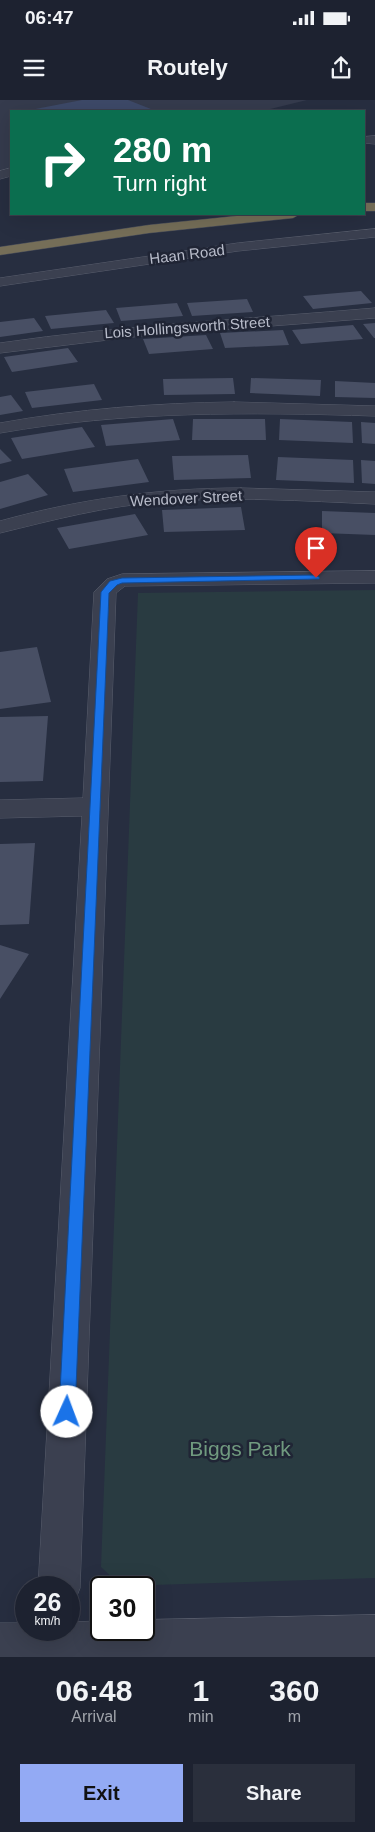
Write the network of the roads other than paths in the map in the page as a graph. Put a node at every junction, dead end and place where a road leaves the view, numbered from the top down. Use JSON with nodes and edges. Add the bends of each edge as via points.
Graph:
{"nodes":[{"id":1,"x":215,"y":215,"type":"edge"},
{"id":2,"x":283,"y":215,"type":"edge"},
{"id":3,"x":375,"y":233,"type":"edge"},
{"id":4,"x":0,"y":243,"type":"edge"},
{"id":5,"x":0,"y":251,"type":"edge"},
{"id":6,"x":0,"y":282,"type":"edge"},
{"id":7,"x":375,"y":313,"type":"edge"},
{"id":8,"x":0,"y":348,"type":"edge"},
{"id":9,"x":375,"y":410,"type":"edge"},
{"id":10,"x":0,"y":428,"type":"edge"},
{"id":11,"x":375,"y":498,"type":"edge"},
{"id":12,"x":0,"y":527,"type":"edge"},
{"id":13,"x":375,"y":577,"type":"edge"},
{"id":14,"x":94,"y":807,"type":"junction"},
{"id":15,"x":0,"y":809,"type":"edge"},
{"id":16,"x":59,"y":1576,"type":"edge"},
{"id":17,"x":80,"y":1637,"type":"edge"},
{"id":18,"x":375,"y":1637,"type":"edge"},
{"id":19,"x":28,"y":1641,"type":"edge"},
{"id":20,"x":0,"y":1645,"type":"edge"}],
"edges":[{"from":1,"to":4,"type":"highway"},
{"from":2,"to":5,"type":"highway","via":[[149,229]]},
{"from":3,"to":6,"type":"street","name":"Haan Road","via":[[238,247]]},
{"from":7,"to":8,"type":"street","name":"Lois Hollingsworth Street","via":[[152,329]]},
{"from":9,"to":10,"type":"street","via":[[192,407],[136,410]]},
{"from":11,"to":12,"type":"street","name":"Wendover Street","via":[[162,496],[43,515]]},
{"from":13,"to":14,"type":"street","via":[[158,579],[114,583],[105,592]]},
{"from":14,"to":15,"type":"street"},
{"from":14,"to":16,"type":"street"},
{"from":17,"to":18,"type":"street"},
{"from":19,"to":20,"type":"street"}]}
